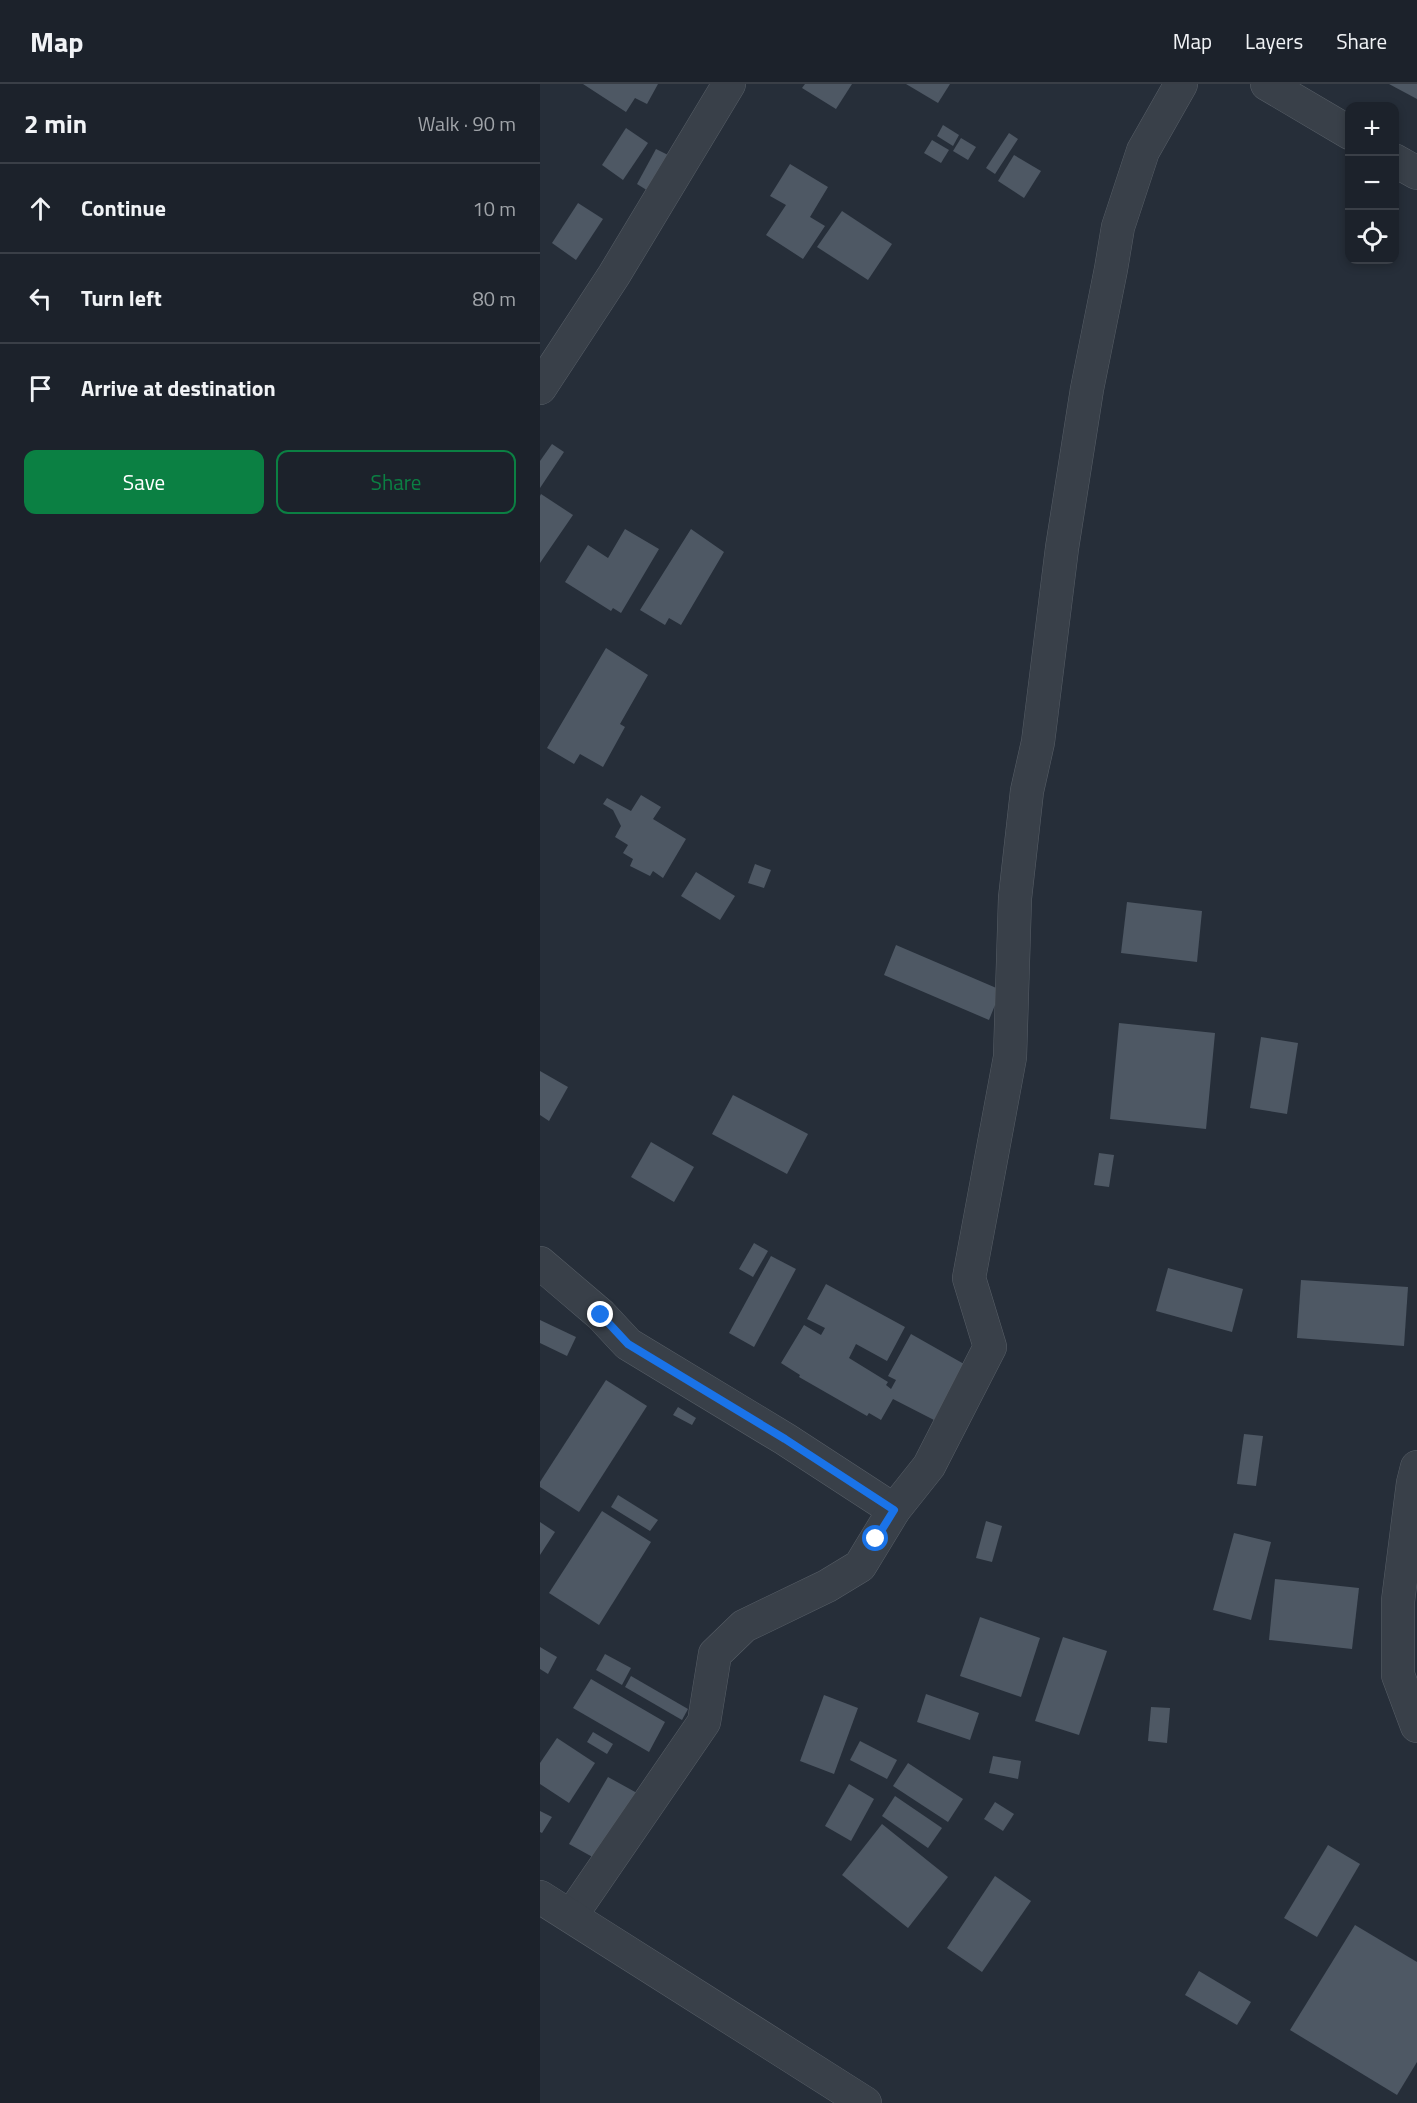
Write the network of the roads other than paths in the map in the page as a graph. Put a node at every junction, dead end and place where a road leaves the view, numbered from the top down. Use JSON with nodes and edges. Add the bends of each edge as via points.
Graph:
{"nodes":[{"id":1,"x":729,"y":84,"type":"edge"},
{"id":2,"x":1181,"y":84,"type":"edge"},
{"id":3,"x":1267,"y":84,"type":"edge"},
{"id":4,"x":1345,"y":130,"type":"edge"},
{"id":5,"x":1399,"y":162,"type":"edge"},
{"id":6,"x":1417,"y":173,"type":"edge"},
{"id":7,"x":540,"y":388,"type":"edge"},
{"id":8,"x":540,"y":1263,"type":"edge"},
{"id":9,"x":1417,"y":1467,"type":"edge"},
{"id":10,"x":894,"y":1510,"type":"junction"},
{"id":11,"x":1417,"y":1726,"type":"edge"},
{"id":12,"x":540,"y":1897,"type":"edge"},
{"id":13,"x":571,"y":1916,"type":"junction"},
{"id":14,"x":865,"y":2103,"type":"edge"}],
"edges":[{"from":1,"to":7,"type":"street","via":[[614,275]]},
{"from":2,"to":10,"type":"street","via":[[1143,151],[1118,227],[1062,548],[1015,898],[1010,1057],[969,1278],[990,1347],[928,1466]]},
{"from":3,"to":4,"type":"street"},
{"from":5,"to":6,"type":"street"},
{"from":8,"to":10,"type":"street","via":[[601,1315],[628,1344]]},
{"from":9,"to":11,"type":"street","via":[[1398,1601],[1398,1675]]},
{"from":10,"to":13,"type":"street","via":[[860,1566],[744,1626],[715,1654],[704,1722]]},
{"from":12,"to":13,"type":"street"},
{"from":13,"to":14,"type":"street"}]}
